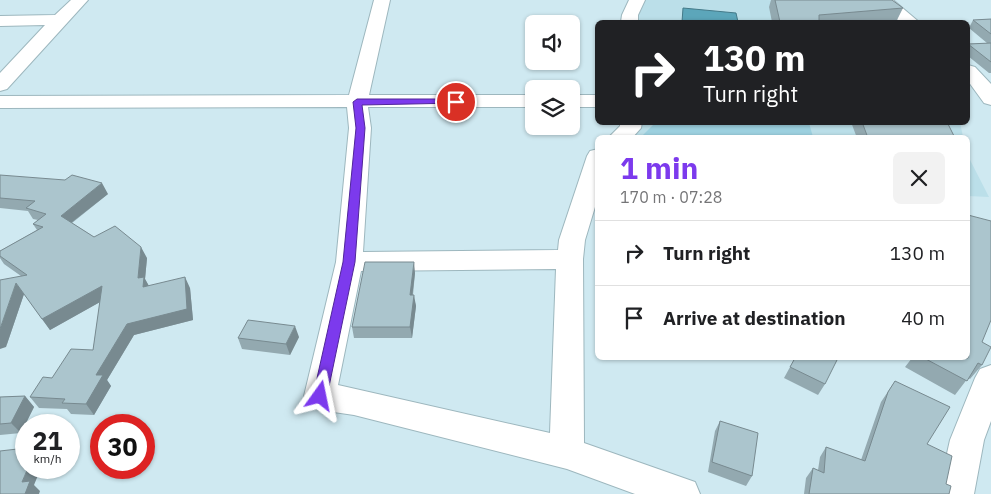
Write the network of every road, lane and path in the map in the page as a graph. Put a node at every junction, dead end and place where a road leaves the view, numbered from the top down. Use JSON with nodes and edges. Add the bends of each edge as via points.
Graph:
{"nodes":[{"id":1,"x":80,"y":0,"type":"edge"},
{"id":2,"x":382,"y":0,"type":"edge"},
{"id":3,"x":638,"y":0,"type":"edge"},
{"id":4,"x":883,"y":0,"type":"edge"},
{"id":5,"x":59,"y":20,"type":"junction"},
{"id":6,"x":630,"y":20,"type":"edge"},
{"id":7,"x":908,"y":20,"type":"edge"},
{"id":8,"x":0,"y":21,"type":"edge"},
{"id":9,"x":970,"y":73,"type":"edge"},
{"id":10,"x":3,"y":79,"type":"edge"},
{"id":11,"x":991,"y":99,"type":"edge"},
{"id":12,"x":525,"y":101,"type":"edge"},
{"id":13,"x":580,"y":101,"type":"edge"},
{"id":14,"x":595,"y":101,"type":"edge"},
{"id":15,"x":0,"y":102,"type":"edge"},
{"id":16,"x":357,"y":102,"type":"junction"},
{"id":17,"x":630,"y":125,"type":"edge"},
{"id":18,"x":622,"y":135,"type":"edge"},
{"id":19,"x":595,"y":166,"type":"edge"},
{"id":20,"x":570,"y":259,"type":"junction"},
{"id":21,"x":349,"y":262,"type":"junction"},
{"id":22,"x":991,"y":378,"type":"edge"},
{"id":23,"x":567,"y":452,"type":"junction"},
{"id":24,"x":682,"y":494,"type":"edge"},
{"id":25,"x":956,"y":494,"type":"edge"}],
"edges":[{"from":1,"to":5,"type":"street"},
{"from":2,"to":16,"type":"street"},
{"from":3,"to":6,"type":"street"},
{"from":4,"to":7,"type":"street"},
{"from":5,"to":8,"type":"street"},
{"from":5,"to":10,"type":"street"},
{"from":9,"to":11,"type":"street"},
{"from":12,"to":16,"type":"street"},
{"from":13,"to":14,"type":"street"},
{"from":15,"to":16,"type":"street"},
{"from":16,"to":21,"type":"street","via":[[360,128]]},
{"from":17,"to":18,"type":"street"},
{"from":19,"to":20,"type":"street","via":[[572,240]]},
{"from":20,"to":21,"type":"street"},
{"from":20,"to":23,"type":"street"},
{"from":21,"to":23,"type":"street","via":[[320,396],[354,401]]},
{"from":22,"to":25,"type":"street","via":[[967,440]]},
{"from":23,"to":24,"type":"street"}]}
